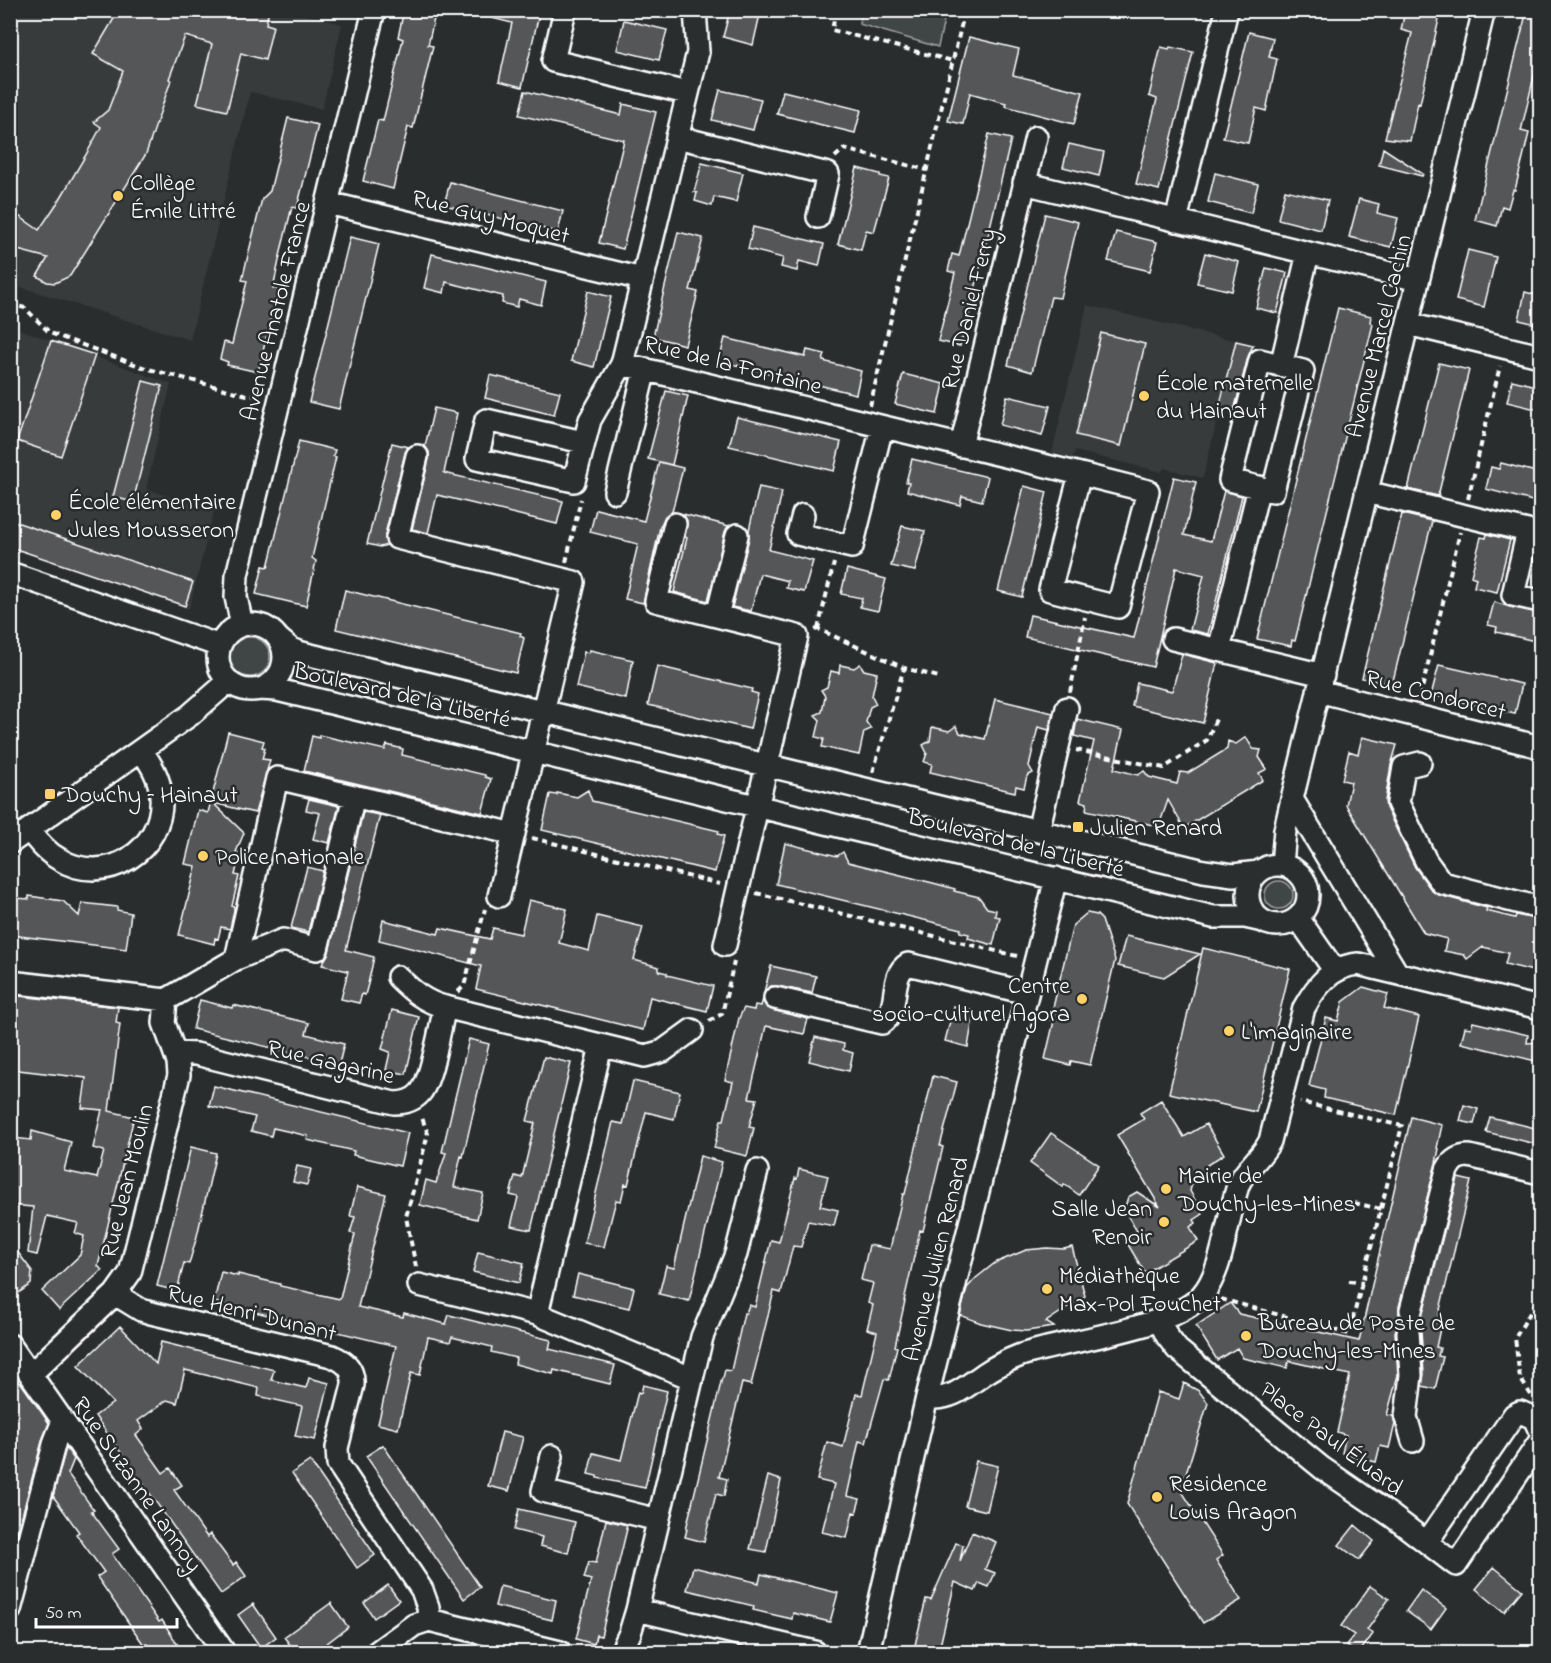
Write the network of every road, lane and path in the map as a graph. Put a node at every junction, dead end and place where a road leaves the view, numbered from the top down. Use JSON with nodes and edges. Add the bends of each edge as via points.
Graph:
{"nodes":[{"id":1,"x":374,"y":10,"type":"edge"},
{"id":2,"x":565,"y":10,"type":"edge"},
{"id":3,"x":695,"y":10,"type":"edge"},
{"id":4,"x":837,"y":10,"type":"edge"},
{"id":5,"x":966,"y":10,"type":"edge"},
{"id":6,"x":1227,"y":10,"type":"edge"},
{"id":7,"x":1484,"y":10,"type":"edge"},
{"id":8,"x":953,"y":61,"type":"junction"},
{"id":9,"x":687,"y":93,"type":"junction"},
{"id":10,"x":677,"y":137,"type":"junction"},
{"id":11,"x":1035,"y":137,"type":"dead end"},
{"id":12,"x":927,"y":170,"type":"junction"},
{"id":13,"x":819,"y":171,"type":"junction"},
{"id":14,"x":1024,"y":183,"type":"junction"},
{"id":15,"x":328,"y":203,"type":"junction"},
{"id":16,"x":818,"y":217,"type":"dead end"},
{"id":17,"x":1176,"y":221,"type":"junction"},
{"id":18,"x":1308,"y":253,"type":"junction"},
{"id":19,"x":642,"y":279,"type":"junction"},
{"id":20,"x":1418,"y":280,"type":"junction"},
{"id":21,"x":10,"y":304,"type":"edge"},
{"id":22,"x":1408,"y":324,"type":"junction"},
{"id":23,"x":1540,"y":356,"type":"edge"},
{"id":24,"x":622,"y":364,"type":"junction"},
{"id":25,"x":1281,"y":366,"type":"junction"},
{"id":26,"x":645,"y":369,"type":"junction"},
{"id":27,"x":280,"y":398,"type":"junction"},
{"id":28,"x":874,"y":425,"type":"junction"},
{"id":29,"x":583,"y":442,"type":"junction"},
{"id":30,"x":961,"y":446,"type":"junction"},
{"id":31,"x":417,"y":456,"type":"dead end"},
{"id":32,"x":1080,"y":474,"type":"junction"},
{"id":33,"x":574,"y":481,"type":"junction"},
{"id":34,"x":1258,"y":487,"type":"junction"},
{"id":35,"x":615,"y":492,"type":"dead end"},
{"id":36,"x":1366,"y":492,"type":"junction"},
{"id":37,"x":803,"y":515,"type":"dead end"},
{"id":38,"x":675,"y":524,"type":"dead end"},
{"id":39,"x":1534,"y":532,"type":"edge"},
{"id":40,"x":737,"y":535,"type":"dead end"},
{"id":41,"x":838,"y":544,"type":"junction"},
{"id":42,"x":10,"y":573,"type":"edge"},
{"id":43,"x":574,"y":582,"type":"junction"},
{"id":44,"x":1089,"y":600,"type":"junction"},
{"id":45,"x":1540,"y":601,"type":"edge"},
{"id":46,"x":717,"y":616,"type":"junction"},
{"id":47,"x":242,"y":625,"type":"junction"},
{"id":48,"x":818,"y":629,"type":"junction"},
{"id":49,"x":797,"y":636,"type":"junction"},
{"id":50,"x":279,"y":639,"type":"junction"},
{"id":51,"x":1173,"y":639,"type":"dead end"},
{"id":52,"x":220,"y":646,"type":"junction"},
{"id":53,"x":1219,"y":650,"type":"junction"},
{"id":54,"x":904,"y":669,"type":"junction"},
{"id":55,"x":939,"y":677,"type":"dead end"},
{"id":56,"x":229,"y":681,"type":"junction"},
{"id":57,"x":1321,"y":683,"type":"junction"},
{"id":58,"x":259,"y":689,"type":"junction"},
{"id":59,"x":1067,"y":708,"type":"joint"},
{"id":60,"x":543,"y":711,"type":"junction"},
{"id":61,"x":1215,"y":719,"type":"dead end"},
{"id":62,"x":1059,"y":746,"type":"junction"},
{"id":63,"x":1540,"y":747,"type":"edge"},
{"id":64,"x":141,"y":750,"type":"junction"},
{"id":65,"x":534,"y":752,"type":"junction"},
{"id":66,"x":1420,"y":763,"type":"dead end"},
{"id":67,"x":767,"y":765,"type":"junction"},
{"id":68,"x":868,"y":790,"type":"junction"},
{"id":69,"x":354,"y":796,"type":"junction"},
{"id":70,"x":1292,"y":799,"type":"junction"},
{"id":71,"x":758,"y":806,"type":"junction"},
{"id":72,"x":29,"y":830,"type":"junction"},
{"id":73,"x":1038,"y":831,"type":"junction"},
{"id":74,"x":514,"y":834,"type":"junction"},
{"id":75,"x":10,"y":843,"type":"edge"},
{"id":76,"x":1282,"y":865,"type":"junction"},
{"id":77,"x":1259,"y":872,"type":"junction"},
{"id":78,"x":1056,"y":878,"type":"junction"},
{"id":79,"x":738,"y":889,"type":"junction"},
{"id":80,"x":499,"y":896,"type":"joint"},
{"id":81,"x":1540,"y":908,"type":"edge"},
{"id":82,"x":1298,"y":918,"type":"junction"},
{"id":83,"x":1263,"y":921,"type":"junction"},
{"id":84,"x":725,"y":945,"type":"joint"},
{"id":85,"x":236,"y":959,"type":"junction"},
{"id":86,"x":1035,"y":961,"type":"junction"},
{"id":87,"x":1335,"y":971,"type":"junction"},
{"id":88,"x":1397,"y":974,"type":"junction"},
{"id":89,"x":398,"y":977,"type":"dead end"},
{"id":90,"x":10,"y":982,"type":"edge"},
{"id":91,"x":1027,"y":993,"type":"junction"},
{"id":92,"x":775,"y":998,"type":"dead end"},
{"id":93,"x":166,"y":1000,"type":"junction"},
{"id":94,"x":445,"y":1007,"type":"junction"},
{"id":95,"x":1540,"y":1008,"type":"edge"},
{"id":96,"x":693,"y":1030,"type":"joint"},
{"id":97,"x":601,"y":1046,"type":"junction"},
{"id":98,"x":175,"y":1053,"type":"junction"},
{"id":99,"x":1281,"y":1097,"type":"junction"},
{"id":100,"x":414,"y":1098,"type":"junction"},
{"id":101,"x":757,"y":1171,"type":"dead end"},
{"id":102,"x":1540,"y":1173,"type":"edge"},
{"id":103,"x":1354,"y":1203,"type":"dead end"},
{"id":104,"x":1381,"y":1209,"type":"junction"},
{"id":105,"x":1349,"y":1281,"type":"dead end"},
{"id":106,"x":1363,"y":1283,"type":"junction"},
{"id":107,"x":419,"y":1286,"type":"joint"},
{"id":108,"x":115,"y":1294,"type":"junction"},
{"id":109,"x":1202,"y":1296,"type":"junction"},
{"id":110,"x":1540,"y":1296,"type":"edge"},
{"id":111,"x":1411,"y":1310,"type":"dead end"},
{"id":112,"x":537,"y":1314,"type":"junction"},
{"id":113,"x":1159,"y":1320,"type":"junction"},
{"id":114,"x":1333,"y":1324,"type":"dead end"},
{"id":115,"x":1332,"y":1330,"type":"junction"},
{"id":116,"x":1408,"y":1332,"type":"dead end"},
{"id":117,"x":10,"y":1345,"type":"edge"},
{"id":118,"x":31,"y":1374,"type":"junction"},
{"id":119,"x":691,"y":1378,"type":"junction"},
{"id":120,"x":927,"y":1396,"type":"junction"},
{"id":121,"x":1535,"y":1401,"type":"dead end"},
{"id":122,"x":63,"y":1421,"type":"junction"},
{"id":123,"x":1540,"y":1431,"type":"edge"},
{"id":124,"x":1413,"y":1441,"type":"dead end"},
{"id":125,"x":1540,"y":1441,"type":"edge"},
{"id":126,"x":552,"y":1455,"type":"dead end"},
{"id":127,"x":658,"y":1520,"type":"junction"},
{"id":128,"x":1427,"y":1542,"type":"junction"},
{"id":129,"x":10,"y":1610,"type":"edge"},
{"id":130,"x":637,"y":1610,"type":"junction"},
{"id":131,"x":429,"y":1620,"type":"junction"},
{"id":132,"x":224,"y":1653,"type":"edge"},
{"id":133,"x":377,"y":1653,"type":"edge"},
{"id":134,"x":561,"y":1653,"type":"edge"},
{"id":135,"x":621,"y":1653,"type":"edge"},
{"id":136,"x":815,"y":1653,"type":"edge"},
{"id":137,"x":868,"y":1653,"type":"edge"}],
"edges":[{"from":1,"to":15,"type":"street","name":"Avenue Anatole France"},
{"from":2,"to":9,"type":"street","via":[[554,61]]},
{"from":3,"to":9,"type":"street","via":[[699,44]]},
{"from":4,"to":8,"type":"path","via":[[832,30]]},
{"from":5,"to":8,"type":"path"},
{"from":6,"to":17,"type":"street"},
{"from":7,"to":20,"type":"street","name":"Avenue Marcel Cachin"},
{"from":8,"to":12,"type":"path"},
{"from":9,"to":10,"type":"street"},
{"from":10,"to":13,"type":"street"},
{"from":10,"to":19,"type":"street"},
{"from":11,"to":14,"type":"street","name":"Rue Daniel Ferry"},
{"from":12,"to":13,"type":"path","via":[[844,149]]},
{"from":12,"to":28,"type":"path"},
{"from":13,"to":16,"type":"street","via":[[828,174]]},
{"from":14,"to":17,"type":"street"},
{"from":14,"to":30,"type":"street","name":"Rue Daniel Ferry"},
{"from":15,"to":19,"type":"street","name":"Rue Guy Moquet"},
{"from":15,"to":27,"type":"street","name":"Avenue Anatole France"},
{"from":17,"to":18,"type":"street"},
{"from":18,"to":20,"type":"street"},
{"from":18,"to":25,"type":"street"},
{"from":19,"to":24,"type":"street"},
{"from":20,"to":22,"type":"street","name":"Avenue Marcel Cachin"},
{"from":21,"to":27,"type":"path","via":[[25,308],[50,333],[145,368],[247,395]]},
{"from":22,"to":23,"type":"street"},
{"from":22,"to":36,"type":"street","name":"Avenue Marcel Cachin"},
{"from":24,"to":26,"type":"street","name":"Rue de la Fontaine"},
{"from":24,"to":29,"type":"street","name":"Rue de la Fontaine","via":[[595,409]]},
{"from":25,"to":34,"type":"street","via":[[1303,371],[1273,491]]},
{"from":25,"to":34,"type":"street","via":[[1260,360],[1230,480]]},
{"from":26,"to":28,"type":"street","name":"Rue de la Fontaine"},
{"from":26,"to":35,"type":"street"},
{"from":27,"to":47,"type":"street","name":"Avenue Anatole France","via":[[237,575],[236,597]]},
{"from":28,"to":30,"type":"street","name":"Rue de la Fontaine"},
{"from":28,"to":41,"type":"street","via":[[852,548]]},
{"from":29,"to":33,"type":"street","name":"Rue de la Fontaine"},
{"from":29,"to":33,"type":"street","via":[[486,420],[477,459]]},
{"from":30,"to":32,"type":"street","name":"Rue de la Fontaine"},
{"from":31,"to":43,"type":"street","via":[[397,538]]},
{"from":32,"to":44,"type":"street","name":"Rue de la Fontaine","via":[[1050,590]]},
{"from":32,"to":44,"type":"street","name":"Rue de la Fontaine","via":[[1148,491],[1118,608]]},
{"from":33,"to":43,"type":"path","via":[[584,486],[566,561]]},
{"from":34,"to":53,"type":"street"},
{"from":36,"to":39,"type":"street"},
{"from":36,"to":57,"type":"street","name":"Avenue Marcel Cachin"},
{"from":37,"to":41,"type":"street","via":[[798,534]]},
{"from":38,"to":46,"type":"street","via":[[656,601]]},
{"from":39,"to":45,"type":"street","via":[[1513,595]]},
{"from":40,"to":46,"type":"street"},
{"from":41,"to":48,"type":"path"},
{"from":42,"to":52,"type":"street"},
{"from":43,"to":60,"type":"street","name":"Boulevard de la Liberté"},
{"from":44,"to":59,"type":"path"},
{"from":46,"to":49,"type":"street"},
{"from":47,"to":50,"type":"street","via":[[265,627]]},
{"from":47,"to":52,"type":"street","via":[[226,634]]},
{"from":48,"to":49,"type":"path"},
{"from":48,"to":54,"type":"path"},
{"from":49,"to":67,"type":"street"},
{"from":50,"to":58,"type":"street","via":[[284,658],[281,672],[272,683]]},
{"from":50,"to":60,"type":"street","name":"Boulevard de la Liberté","via":[[302,653]]},
{"from":51,"to":53,"type":"street"},
{"from":52,"to":56,"type":"street","via":[[219,665]]},
{"from":53,"to":57,"type":"street"},
{"from":54,"to":55,"type":"path"},
{"from":54,"to":68,"type":"path"},
{"from":56,"to":58,"type":"street","via":[[245,689]]},
{"from":56,"to":64,"type":"street","via":[[206,703]]},
{"from":57,"to":63,"type":"street","name":"Rue Condorcet"},
{"from":57,"to":70,"type":"street","name":"Avenue Marcel Cachin"},
{"from":58,"to":65,"type":"street","name":"Boulevard de la Liberté","via":[[290,693]]},
{"from":59,"to":62,"type":"street"},
{"from":60,"to":65,"type":"street","name":"Boulevard de la Liberté"},
{"from":60,"to":67,"type":"street","name":"Boulevard de la Liberté"},
{"from":61,"to":62,"type":"path","via":[[1207,740],[1164,768]]},
{"from":62,"to":73,"type":"street"},
{"from":64,"to":72,"type":"street"},
{"from":64,"to":72,"type":"street","via":[[160,784],[162,804],[154,833],[135,855],[108,868],[78,867],[51,855]]},
{"from":65,"to":71,"type":"street","name":"Boulevard de la Liberté"},
{"from":65,"to":74,"type":"street","name":"Boulevard de la Liberté"},
{"from":66,"to":81,"type":"street","via":[[1404,767],[1398,802],[1426,861],[1442,883]]},
{"from":67,"to":68,"type":"street","name":"Boulevard de la Liberté"},
{"from":67,"to":71,"type":"street"},
{"from":68,"to":73,"type":"street","name":"Boulevard de la Liberté"},
{"from":69,"to":74,"type":"street"},
{"from":69,"to":85,"type":"street","via":[[316,949],[283,940]]},
{"from":69,"to":85,"type":"street","via":[[277,778]]},
{"from":70,"to":76,"type":"street","name":"Avenue Marcel Cachin"},
{"from":70,"to":88,"type":"street"},
{"from":71,"to":78,"type":"street","name":"Boulevard de la Liberté"},
{"from":71,"to":79,"type":"street"},
{"from":72,"to":75,"type":"street"},
{"from":73,"to":77,"type":"street","name":"Boulevard de la Liberté","via":[[1215,873]]},
{"from":74,"to":79,"type":"path"},
{"from":74,"to":80,"type":"street","name":"Boulevard de la Liberté"},
{"from":76,"to":77,"type":"street"},
{"from":76,"to":82,"type":"street","via":[[1299,873],[1307,884],[1308,903]]},
{"from":77,"to":83,"type":"street","via":[[1251,882],[1248,896],[1253,912]]},
{"from":78,"to":83,"type":"street","name":"Boulevard de la Liberté","via":[[1213,916]]},
{"from":78,"to":86,"type":"street","name":"Avenue Julien Renard"},
{"from":79,"to":84,"type":"street"},
{"from":79,"to":86,"type":"path"},
{"from":80,"to":94,"type":"path","via":[[488,899],[464,986]]},
{"from":82,"to":83,"type":"street","via":[[1281,925]]},
{"from":82,"to":87,"type":"street"},
{"from":84,"to":96,"type":"path","via":[[735,961],[722,1014]]},
{"from":85,"to":93,"type":"street"},
{"from":86,"to":91,"type":"street","name":"Avenue Julien Renard"},
{"from":87,"to":88,"type":"street","via":[[1358,964]]},
{"from":87,"to":99,"type":"street","via":[[1316,989],[1304,1008]]},
{"from":88,"to":95,"type":"street"},
{"from":89,"to":94,"type":"street","via":[[418,995]]},
{"from":90,"to":93,"type":"street"},
{"from":91,"to":92,"type":"street","via":[[908,964],[900,972],[889,1016],[882,1023]]},
{"from":91,"to":120,"type":"street","name":"Avenue Julien Renard"},
{"from":93,"to":98,"type":"street","name":"Rue Jean Moulin","via":[[164,1023]]},
{"from":94,"to":97,"type":"street"},
{"from":94,"to":100,"type":"street","name":"Rue Gagarine","via":[[428,1081]]},
{"from":96,"to":97,"type":"street","via":[[651,1055]]},
{"from":97,"to":112,"type":"street"},
{"from":98,"to":100,"type":"street","name":"Rue Gagarine","via":[[196,1054],[394,1103]]},
{"from":98,"to":108,"type":"street","name":"Rue Jean Moulin","via":[[179,1075],[130,1273]]},
{"from":99,"to":104,"type":"path","via":[[1402,1126]]},
{"from":99,"to":109,"type":"street","via":[[1270,1141],[1239,1183],[1216,1269]]},
{"from":100,"to":107,"type":"path","via":[[428,1134],[406,1217]]},
{"from":101,"to":119,"type":"street","via":[[736,1254],[702,1337]]},
{"from":102,"to":111,"type":"street","via":[[1469,1156],[1451,1163]]},
{"from":103,"to":104,"type":"path"},
{"from":104,"to":106,"type":"path"},
{"from":105,"to":106,"type":"path"},
{"from":106,"to":115,"type":"path","via":[[1349,1334]]},
{"from":107,"to":112,"type":"street"},
{"from":108,"to":118,"type":"street","name":"Rue Jean Moulin"},
{"from":108,"to":131,"type":"street","name":"Rue Henri Dunant","via":[[141,1310],[332,1356],[348,1365],[353,1385],[337,1448],[338,1464],[422,1590]]},
{"from":109,"to":113,"type":"street","via":[[1187,1309]]},
{"from":109,"to":115,"type":"path","via":[[1230,1300]]},
{"from":110,"to":121,"type":"path","via":[[1515,1338],[1520,1378]]},
{"from":112,"to":119,"type":"street"},
{"from":113,"to":120,"type":"street","via":[[1023,1355],[997,1366],[959,1392],[942,1398]]},
{"from":113,"to":128,"type":"street","name":"Place Paul Éluard","via":[[1167,1336],[1186,1356],[1322,1468]]},
{"from":114,"to":115,"type":"path"},
{"from":116,"to":124,"type":"street","via":[[1411,1375],[1406,1417]]},
{"from":117,"to":118,"type":"street","name":"Rue Suzanne Lannoy"},
{"from":118,"to":122,"type":"street","name":"Rue Suzanne Lannoy"},
{"from":119,"to":127,"type":"street"},
{"from":120,"to":137,"type":"street","name":"Avenue Julien Renard"},
{"from":122,"to":129,"type":"street","via":[[54,1441]]},
{"from":122,"to":132,"type":"street","name":"Rue Suzanne Lannoy"},
{"from":123,"to":128,"type":"street","via":[[1534,1418],[1520,1412],[1514,1415]]},
{"from":125,"to":128,"type":"street","name":"Place Paul Éluard","via":[[1456,1565]]},
{"from":126,"to":127,"type":"street","via":[[543,1491]]},
{"from":127,"to":130,"type":"street"},
{"from":130,"to":135,"type":"street"},
{"from":130,"to":136,"type":"street"},
{"from":131,"to":133,"type":"street","via":[[414,1625]]},
{"from":131,"to":134,"type":"street"}]}
